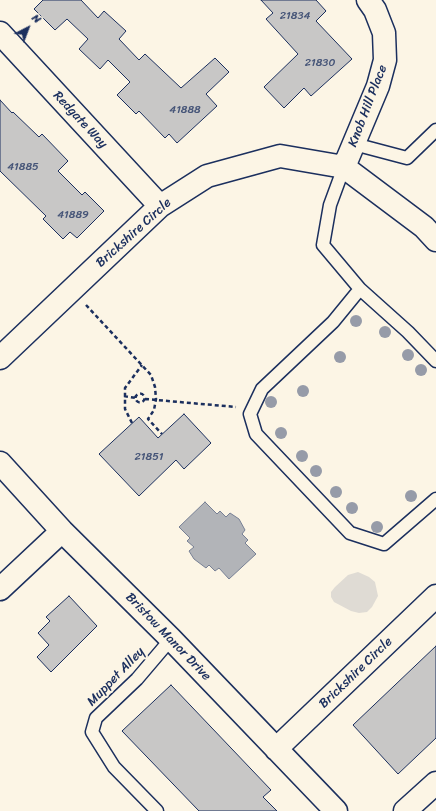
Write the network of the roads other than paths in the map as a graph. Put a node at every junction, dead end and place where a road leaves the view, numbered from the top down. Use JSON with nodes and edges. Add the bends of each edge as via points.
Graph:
{"nodes":[{"id":1,"x":368,"y":0,"type":"edge"},
{"id":2,"x":0,"y":33,"type":"edge"},
{"id":3,"x":436,"y":130,"type":"edge"},
{"id":4,"x":354,"y":144,"type":"junction"},
{"id":5,"x":344,"y":168,"type":"junction"},
{"id":6,"x":160,"y":206,"type":"junction"},
{"id":7,"x":436,"y":240,"type":"edge"},
{"id":8,"x":360,"y":289,"type":"junction"},
{"id":9,"x":0,"y":358,"type":"edge"},
{"id":10,"x":436,"y":361,"type":"edge"},
{"id":11,"x":0,"y":463,"type":"edge"},
{"id":12,"x":436,"y":499,"type":"edge"},
{"id":13,"x":62,"y":531,"type":"junction"},
{"id":14,"x":0,"y":589,"type":"edge"},
{"id":15,"x":436,"y":596,"type":"edge"},
{"id":16,"x":170,"y":639,"type":"junction"},
{"id":17,"x":276,"y":749,"type":"junction"},
{"id":18,"x":436,"y":783,"type":"edge"},
{"id":19,"x":157,"y":811,"type":"edge"},
{"id":20,"x":336,"y":811,"type":"edge"},
{"id":21,"x":406,"y":811,"type":"edge"}],
"edges":[{"from":1,"to":4,"type":"street","name":"Knob Hill Place","via":[[384,33],[385,60],[378,86]]},
{"from":2,"to":6,"type":"street","name":"Redgate Way"},
{"from":3,"to":4,"type":"lane","via":[[407,158]]},
{"from":4,"to":5,"type":"street","name":"Knob Hill Place"},
{"from":5,"to":6,"type":"street","name":"Brickshire Circle","via":[[280,156],[207,176]]},
{"from":5,"to":7,"type":"street","name":"Brickshire Circle","via":[[424,227]]},
{"from":5,"to":8,"type":"lane","via":[[330,205],[323,245]]},
{"from":6,"to":9,"type":"street","name":"Brickshire Circle"},
{"from":8,"to":10,"type":"lane"},
{"from":8,"to":12,"type":"lane","via":[[333,322],[262,389],[250,414],[256,434],[350,533],[384,544]]},
{"from":11,"to":13,"type":"street","name":"Bristow Manor Drive"},
{"from":13,"to":14,"type":"street"},
{"from":13,"to":16,"type":"street","name":"Bristow Manor Drive"},
{"from":15,"to":17,"type":"street","name":"Brickshire Circle"},
{"from":16,"to":17,"type":"street","name":"Bristow Manor Drive"},
{"from":16,"to":19,"type":"lane","name":"Muppet Alley","via":[[137,679],[96,718],[92,732],[114,767]]},
{"from":17,"to":20,"type":"street","name":"Bristow Manor Drive"},
{"from":18,"to":21,"type":"street"}]}
